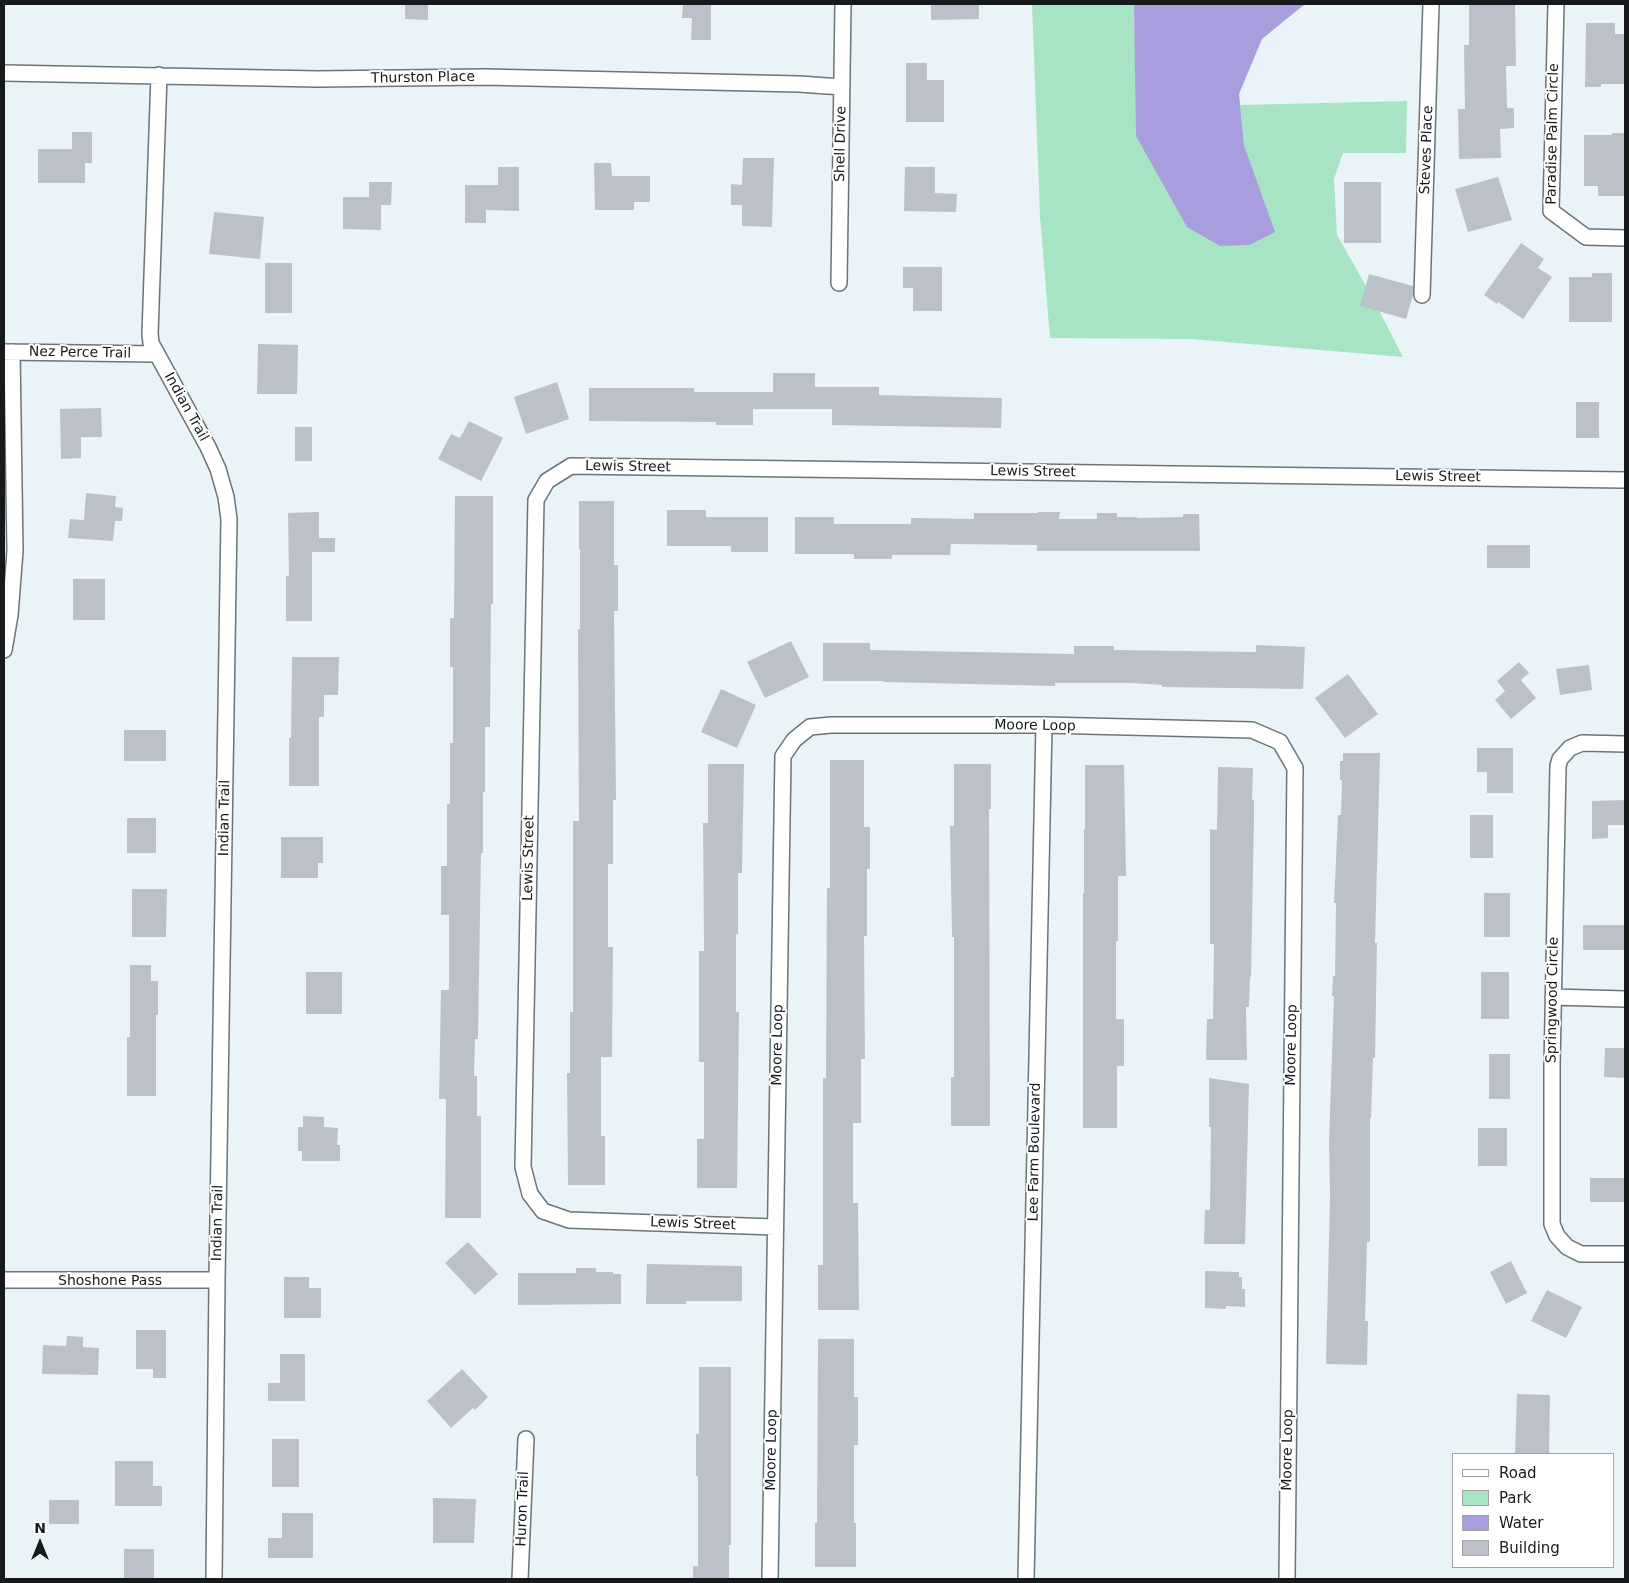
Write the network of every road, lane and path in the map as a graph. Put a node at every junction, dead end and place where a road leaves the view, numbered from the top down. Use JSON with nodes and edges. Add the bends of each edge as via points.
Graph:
{"nodes":[{"id":1,"x":843,"y":4,"type":"edge"},
{"id":2,"x":1431,"y":4,"type":"edge"},
{"id":3,"x":1556,"y":4,"type":"edge"},
{"id":4,"x":4,"y":73,"type":"edge"},
{"id":5,"x":159,"y":76,"type":"junction"},
{"id":6,"x":842,"y":87,"type":"junction"},
{"id":7,"x":1625,"y":238,"type":"edge"},
{"id":8,"x":839,"y":283,"type":"dead end"},
{"id":9,"x":1422,"y":296,"type":"dead end"},
{"id":10,"x":8,"y":352,"type":"edge"},
{"id":11,"x":157,"y":354,"type":"junction"},
{"id":12,"x":1625,"y":480,"type":"edge"},
{"id":13,"x":4,"y":650,"type":"edge"},
{"id":14,"x":1044,"y":725,"type":"junction"},
{"id":15,"x":1625,"y":744,"type":"edge"},
{"id":16,"x":1553,"y":997,"type":"junction"},
{"id":17,"x":1625,"y":999,"type":"edge"},
{"id":18,"x":775,"y":1227,"type":"junction"},
{"id":19,"x":1625,"y":1254,"type":"edge"},
{"id":20,"x":4,"y":1280,"type":"edge"},
{"id":21,"x":217,"y":1280,"type":"junction"},
{"id":22,"x":526,"y":1439,"type":"dead end"},
{"id":23,"x":214,"y":1579,"type":"edge"},
{"id":24,"x":520,"y":1579,"type":"edge"},
{"id":25,"x":770,"y":1579,"type":"edge"},
{"id":26,"x":1026,"y":1579,"type":"edge"},
{"id":27,"x":1287,"y":1579,"type":"edge"}],
"edges":[{"from":1,"to":6,"type":"street","name":"Shell Drive"},
{"from":2,"to":9,"type":"street","name":"Steves Place"},
{"from":3,"to":7,"type":"street","name":"Paradise Palm Circle","via":[[1551,210],[1586,237]]},
{"from":4,"to":5,"type":"street","name":"Thurston Place"},
{"from":5,"to":6,"type":"street","name":"Thurston Place","via":[[318,79],[484,77]]},
{"from":5,"to":11,"type":"street","name":"Indian Trail","via":[[150,334]]},
{"from":6,"to":8,"type":"street","name":"Shell Drive"},
{"from":10,"to":11,"type":"street","name":"Nez Perce Trail"},
{"from":10,"to":13,"type":"street","via":[[15,552]]},
{"from":11,"to":21,"type":"street","name":"Indian Trail","via":[[218,469],[229,519]]},
{"from":12,"to":18,"type":"street","name":"Lewis Street","via":[[571,466],[547,481],[536,500],[523,1166],[530,1194],[543,1211],[569,1220]]},
{"from":14,"to":18,"type":"street","name":"Moore Loop","via":[[810,727],[782,756]]},
{"from":14,"to":26,"type":"street","name":"Lee Farm Boulevard"},
{"from":14,"to":27,"type":"street","name":"Moore Loop","via":[[1252,730],[1280,742],[1295,768]]},
{"from":15,"to":16,"type":"street","name":"Springwood Circle","via":[[1582,743],[1570,748],[1560,758]]},
{"from":16,"to":17,"type":"street"},
{"from":16,"to":19,"type":"street","name":"Springwood Circle","via":[[1552,1224],[1567,1247],[1581,1254]]},
{"from":18,"to":25,"type":"street","name":"Moore Loop"},
{"from":20,"to":21,"type":"street","name":"Shoshone Pass"},
{"from":21,"to":23,"type":"street","name":"Indian Trail"},
{"from":22,"to":24,"type":"street","name":"Huron Trail"}]}
